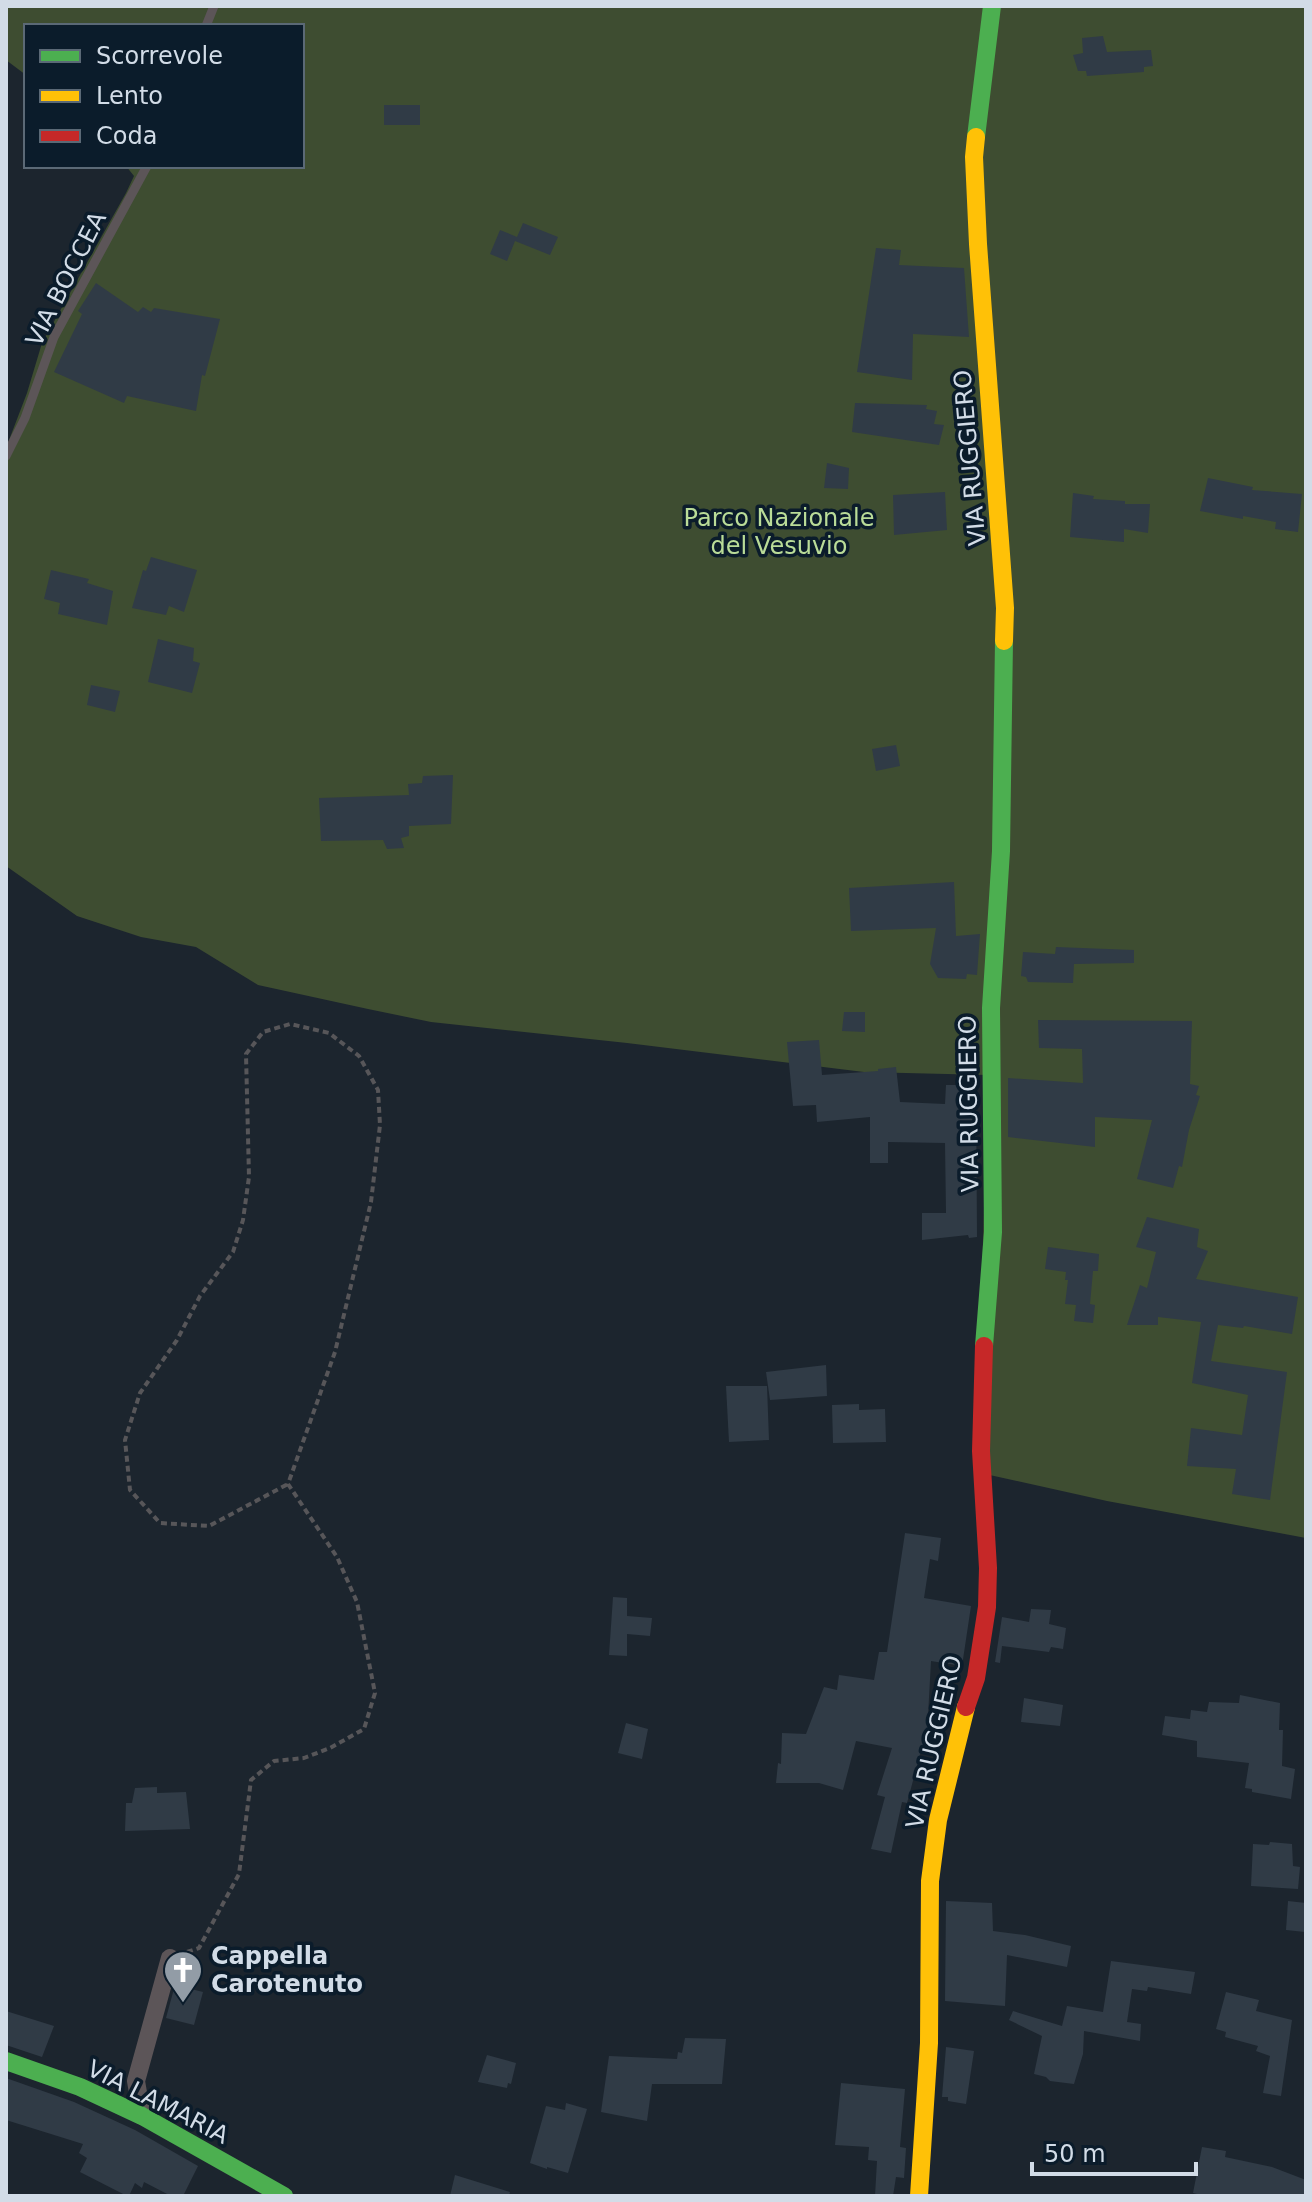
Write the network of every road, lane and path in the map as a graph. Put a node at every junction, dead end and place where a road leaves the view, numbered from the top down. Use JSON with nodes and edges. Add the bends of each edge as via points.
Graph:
{"nodes":[{"id":1,"x":992,"y":6,"type":"edge"},
{"id":2,"x":146,"y":168,"type":"edge"},
{"id":3,"x":6,"y":456,"type":"edge"},
{"id":4,"x":288,"y":1484,"type":"junction"},
{"id":5,"x":170,"y":1958,"type":"joint"},
{"id":6,"x":6,"y":2061,"type":"edge"},
{"id":7,"x":142,"y":2116,"type":"junction"},
{"id":8,"x":284,"y":2196,"type":"edge"},
{"id":9,"x":919,"y":2196,"type":"edge"}],
"edges":[{"from":1,"to":9,"type":"street","name":"VIA RUGGIERO","via":[[974,157],[1005,608],[1001,851],[991,1008],[993,1219],[981,1451],[987,1607],[976,1678],[938,1820],[930,1881],[929,2043]]},
{"from":2,"to":3,"type":"lane","name":"VIA BOCCEA","via":[[54,337]]},
{"from":4,"to":4,"type":"path","via":[[335,1352],[371,1202],[380,1125],[378,1090],[359,1056],[329,1033],[290,1024],[263,1032],[246,1054],[249,1177],[233,1252],[140,1393],[125,1440],[130,1490],[160,1523],[209,1526]]},
{"from":4,"to":5,"type":"path","via":[[337,1557],[357,1602],[375,1693],[364,1729],[304,1758],[274,1761],[251,1780],[239,1874],[199,1948]]},
{"from":5,"to":7,"type":"street","via":[[136,2081]]},
{"from":6,"to":7,"type":"street","name":"VIA LAMARIA"},
{"from":7,"to":8,"type":"street","name":"VIA LAMARIA"}]}
